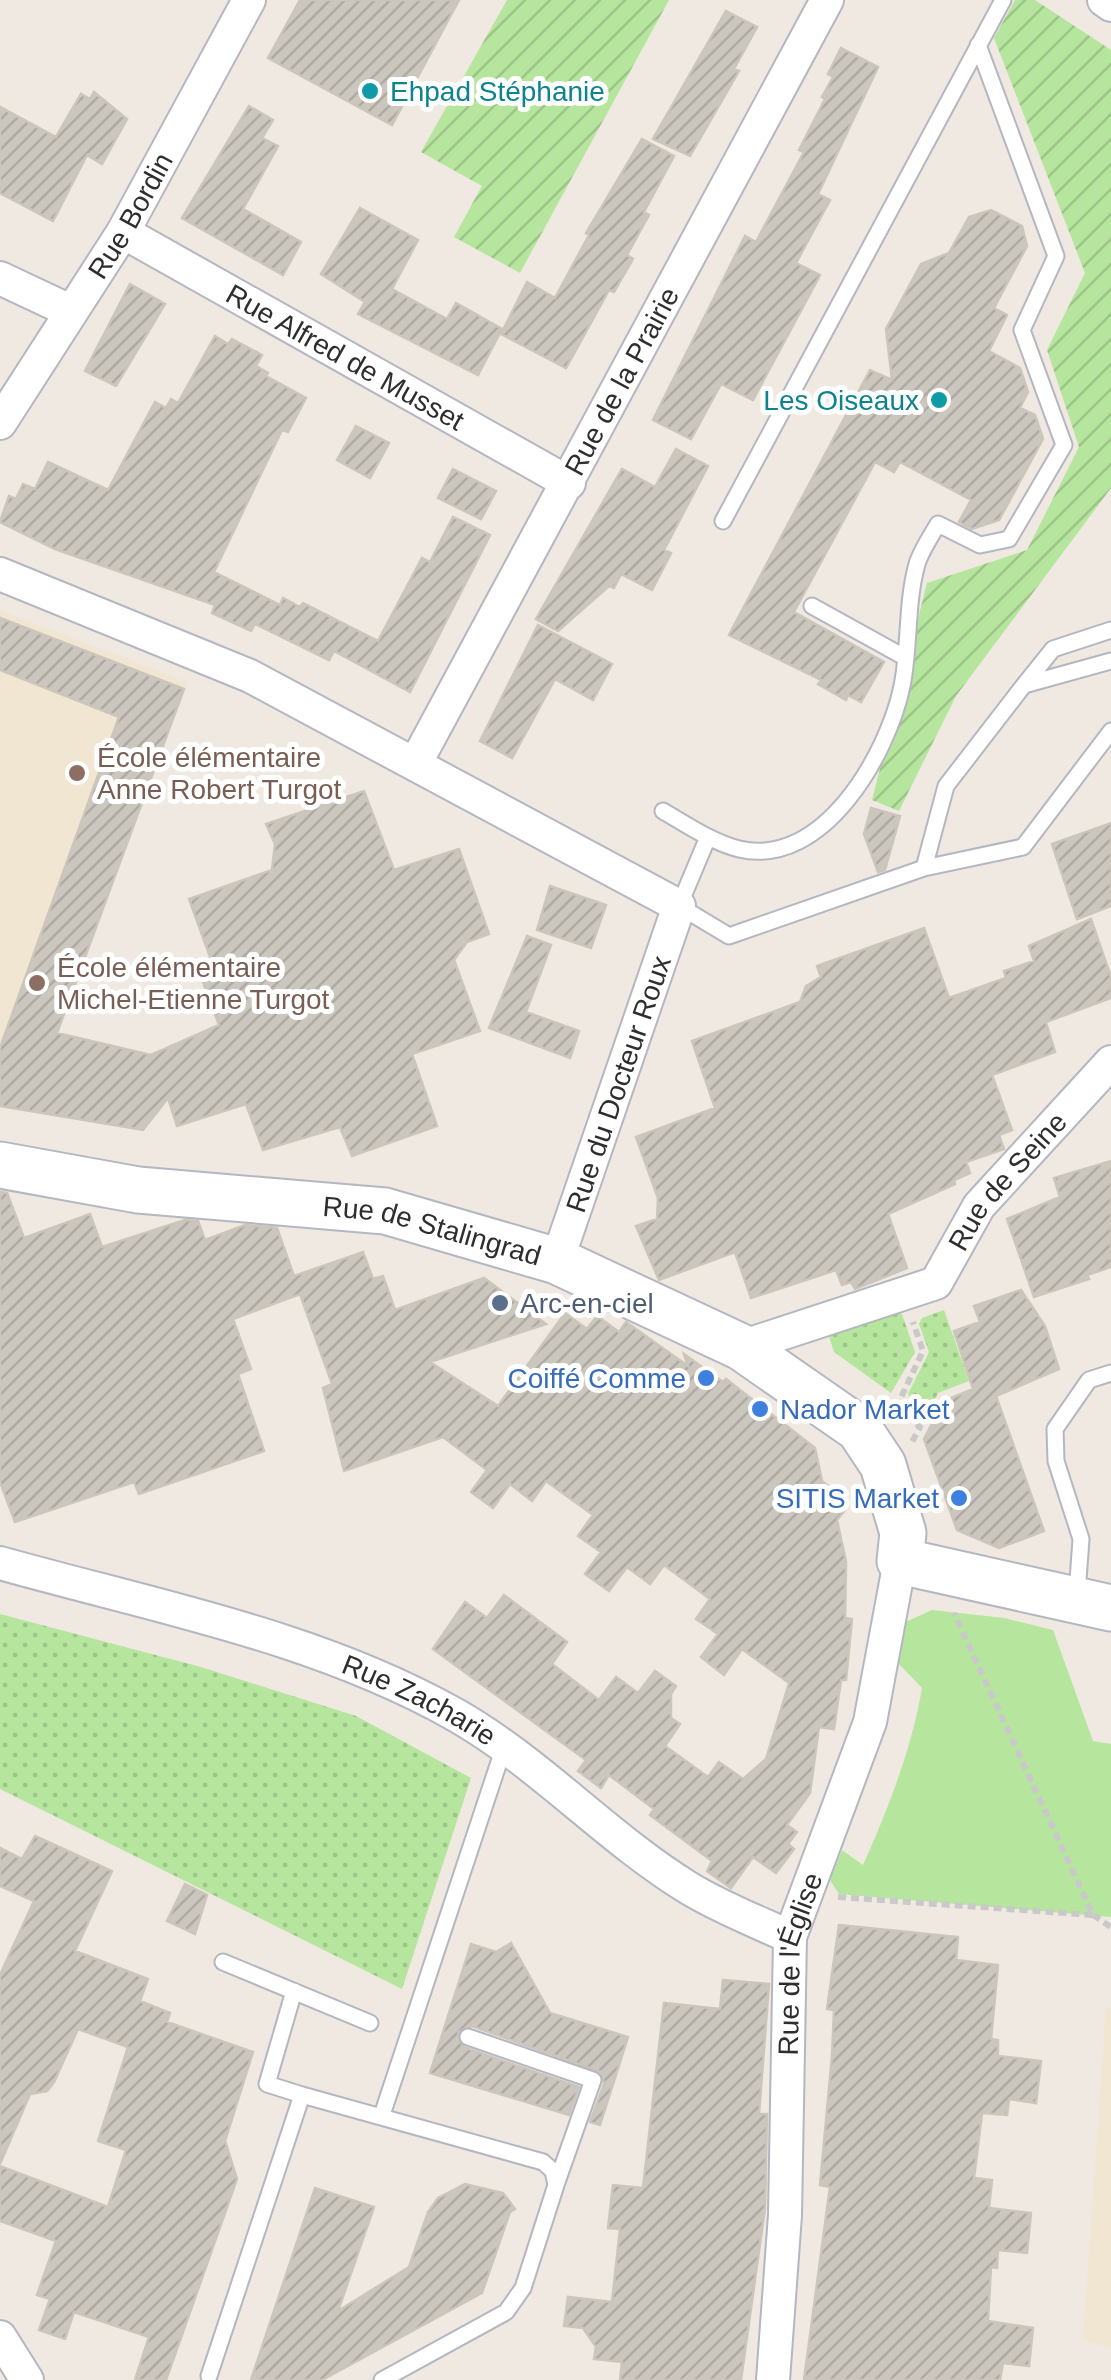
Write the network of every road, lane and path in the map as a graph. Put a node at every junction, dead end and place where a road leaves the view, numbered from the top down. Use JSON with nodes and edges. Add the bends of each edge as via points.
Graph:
{"nodes":[{"id":1,"x":249,"y":0,"type":"edge"},
{"id":2,"x":828,"y":0,"type":"edge"},
{"id":3,"x":1003,"y":0,"type":"edge"},
{"id":4,"x":1104,"y":0,"type":"edge"},
{"id":5,"x":1111,"y":5,"type":"edge"},
{"id":6,"x":978,"y":45,"type":"junction"},
{"id":7,"x":123,"y":232,"type":"junction"},
{"id":8,"x":0,"y":278,"type":"edge"},
{"id":9,"x":70,"y":311,"type":"junction"},
{"id":10,"x":0,"y":423,"type":"edge"},
{"id":11,"x":570,"y":483,"type":"junction"},
{"id":12,"x":723,"y":521,"type":"dead end"},
{"id":13,"x":0,"y":574,"type":"edge"},
{"id":14,"x":812,"y":606,"type":"dead end"},
{"id":15,"x":1111,"y":630,"type":"edge"},
{"id":16,"x":906,"y":658,"type":"junction"},
{"id":17,"x":1111,"y":661,"type":"edge"},
{"id":18,"x":1024,"y":684,"type":"junction"},
{"id":19,"x":1111,"y":731,"type":"edge"},
{"id":20,"x":415,"y":764,"type":"junction"},
{"id":21,"x":663,"y":812,"type":"dead end"},
{"id":22,"x":708,"y":837,"type":"junction"},
{"id":23,"x":924,"y":868,"type":"junction"},
{"id":24,"x":678,"y":906,"type":"junction"},
{"id":25,"x":1111,"y":1062,"type":"edge"},
{"id":26,"x":0,"y":1165,"type":"edge"},
{"id":27,"x":557,"y":1261,"type":"junction"},
{"id":28,"x":903,"y":1294,"type":"junction"},
{"id":29,"x":741,"y":1347,"type":"junction"},
{"id":30,"x":1111,"y":1372,"type":"edge"},
{"id":31,"x":896,"y":1408,"type":"dead end"},
{"id":32,"x":0,"y":1563,"type":"edge"},
{"id":33,"x":917,"y":1565,"type":"junction"},
{"id":34,"x":1094,"y":1604,"type":"edge"},
{"id":35,"x":504,"y":1747,"type":"junction"},
{"id":36,"x":802,"y":1894,"type":"junction"},
{"id":37,"x":1093,"y":1916,"type":"junction"},
{"id":38,"x":1111,"y":1927,"type":"edge"},
{"id":39,"x":790,"y":1937,"type":"junction"},
{"id":40,"x":223,"y":1962,"type":"dead end"},
{"id":41,"x":294,"y":1991,"type":"junction"},
{"id":42,"x":370,"y":2024,"type":"dead end"},
{"id":43,"x":468,"y":2037,"type":"dead end"},
{"id":44,"x":302,"y":2095,"type":"junction"},
{"id":45,"x":382,"y":2115,"type":"junction"},
{"id":46,"x":556,"y":2185,"type":"junction"},
{"id":47,"x":0,"y":2337,"type":"edge"},
{"id":48,"x":209,"y":2376,"type":"dead end"},
{"id":49,"x":27,"y":2380,"type":"edge"},
{"id":50,"x":382,"y":2380,"type":"edge"},
{"id":51,"x":772,"y":2380,"type":"edge"}],
"edges":[{"from":1,"to":7,"type":"street","name":"Rue Bordin"},
{"from":2,"to":11,"type":"street","name":"Rue de la Prairie"},
{"from":3,"to":6,"type":"lane"},
{"from":4,"to":5,"type":"street"},
{"from":6,"to":12,"type":"lane"},
{"from":6,"to":16,"type":"lane","via":[[1056,256],[1022,330],[1064,444],[1009,539],[980,545],[938,524],[917,563]]},
{"from":7,"to":9,"type":"street","name":"Rue Bordin"},
{"from":7,"to":11,"type":"street","name":"Rue Alfred de Musset"},
{"from":8,"to":9,"type":"street"},
{"from":9,"to":10,"type":"street","name":"Rue Bordin"},
{"from":11,"to":20,"type":"street","name":"Rue de la Prairie"},
{"from":13,"to":20,"type":"street","via":[[250,676]]},
{"from":14,"to":16,"type":"lane"},
{"from":15,"to":18,"type":"lane","via":[[1053,649]]},
{"from":16,"to":22,"type":"lane","via":[[876,756],[836,816],[812,835],[770,850]]},
{"from":17,"to":18,"type":"lane"},
{"from":18,"to":23,"type":"lane","via":[[946,786]]},
{"from":19,"to":23,"type":"lane","via":[[1023,847]]},
{"from":20,"to":24,"type":"street"},
{"from":21,"to":22,"type":"lane"},
{"from":22,"to":24,"type":"lane"},
{"from":23,"to":24,"type":"lane","via":[[729,936]]},
{"from":24,"to":27,"type":"street","name":"Rue du Docteur Roux"},
{"from":25,"to":28,"type":"street","name":"Rue de Seine","via":[[979,1206],[936,1283]]},
{"from":26,"to":27,"type":"main road","name":"Rue de Stalingrad","via":[[138,1190],[385,1212]]},
{"from":27,"to":29,"type":"main road","name":"Rue de Stalingrad"},
{"from":28,"to":29,"type":"street","name":"Rue de Seine"},
{"from":28,"to":31,"type":"path","via":[[923,1352]]},
{"from":29,"to":33,"type":"main road","name":"Rue de Stalingrad","via":[[859,1429],[883,1465]]},
{"from":30,"to":34,"type":"lane","via":[[1089,1380],[1056,1430],[1056,1460]]},
{"from":32,"to":35,"type":"street","name":"Rue Zacharie","via":[[368,1670]]},
{"from":33,"to":34,"type":"main road"},
{"from":33,"to":36,"type":"street","name":"Rue de l'Église","via":[[870,1722]]},
{"from":33,"to":37,"type":"path"},
{"from":35,"to":39,"type":"street","name":"Rue Zacharie","via":[[686,1887]]},
{"from":35,"to":45,"type":"lane"},
{"from":36,"to":37,"type":"path"},
{"from":36,"to":39,"type":"street","name":"Rue de l'Église"},
{"from":37,"to":38,"type":"path"},
{"from":39,"to":51,"type":"street","name":"Rue de l'Église","via":[[786,2216]]},
{"from":40,"to":41,"type":"lane"},
{"from":41,"to":42,"type":"lane"},
{"from":41,"to":44,"type":"lane","via":[[267,2084]]},
{"from":43,"to":46,"type":"lane","via":[[593,2080]]},
{"from":44,"to":45,"type":"lane"},
{"from":44,"to":48,"type":"lane"},
{"from":45,"to":46,"type":"lane","via":[[543,2162]]},
{"from":46,"to":50,"type":"lane","via":[[523,2288],[506,2312]]},
{"from":47,"to":49,"type":"street"}]}
